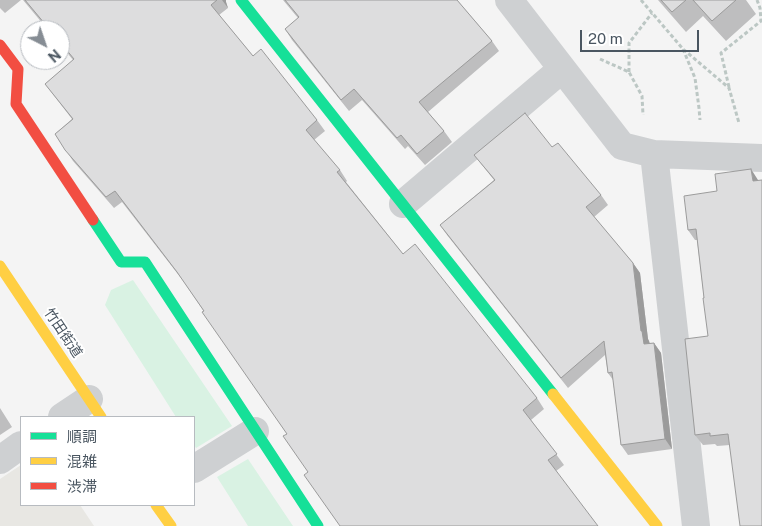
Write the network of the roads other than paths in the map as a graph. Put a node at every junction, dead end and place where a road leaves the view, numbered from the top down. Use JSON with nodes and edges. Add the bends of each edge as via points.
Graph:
{"nodes":[{"id":1,"x":241,"y":0,"type":"edge"},
{"id":2,"x":509,"y":0,"type":"edge"},
{"id":3,"x":0,"y":44,"type":"edge"},
{"id":4,"x":562,"y":69,"type":"junction"},
{"id":5,"x":654,"y":154,"type":"junction"},
{"id":6,"x":762,"y":158,"type":"edge"},
{"id":7,"x":403,"y":204,"type":"junction"},
{"id":8,"x":0,"y":266,"type":"edge"},
{"id":9,"x":95,"y":408,"type":"edge"},
{"id":10,"x":66,"y":416,"type":"edge"},
{"id":11,"x":255,"y":431,"type":"junction"},
{"id":12,"x":20,"y":446,"type":"edge"},
{"id":13,"x":0,"y":460,"type":"edge"},
{"id":14,"x":195,"y":468,"type":"edge"},
{"id":15,"x":157,"y":506,"type":"edge"},
{"id":16,"x":171,"y":526,"type":"edge"},
{"id":17,"x":318,"y":526,"type":"edge"},
{"id":18,"x":657,"y":526,"type":"edge"},
{"id":19,"x":696,"y":526,"type":"edge"}],
"edges":[{"from":1,"to":7,"type":"main road"},
{"from":2,"to":4,"type":"street"},
{"from":3,"to":11,"type":"main road","via":[[18,69],[16,104],[120,262],[145,262]]},
{"from":4,"to":5,"type":"street","via":[[622,146]]},
{"from":4,"to":7,"type":"street"},
{"from":5,"to":6,"type":"street"},
{"from":5,"to":19,"type":"street"},
{"from":7,"to":18,"type":"main road"},
{"from":8,"to":9,"type":"main road","name":"竹田街道"},
{"from":9,"to":10,"type":"street"},
{"from":11,"to":14,"type":"street"},
{"from":11,"to":17,"type":"main road"},
{"from":12,"to":13,"type":"street"},
{"from":15,"to":16,"type":"main road"}]}
